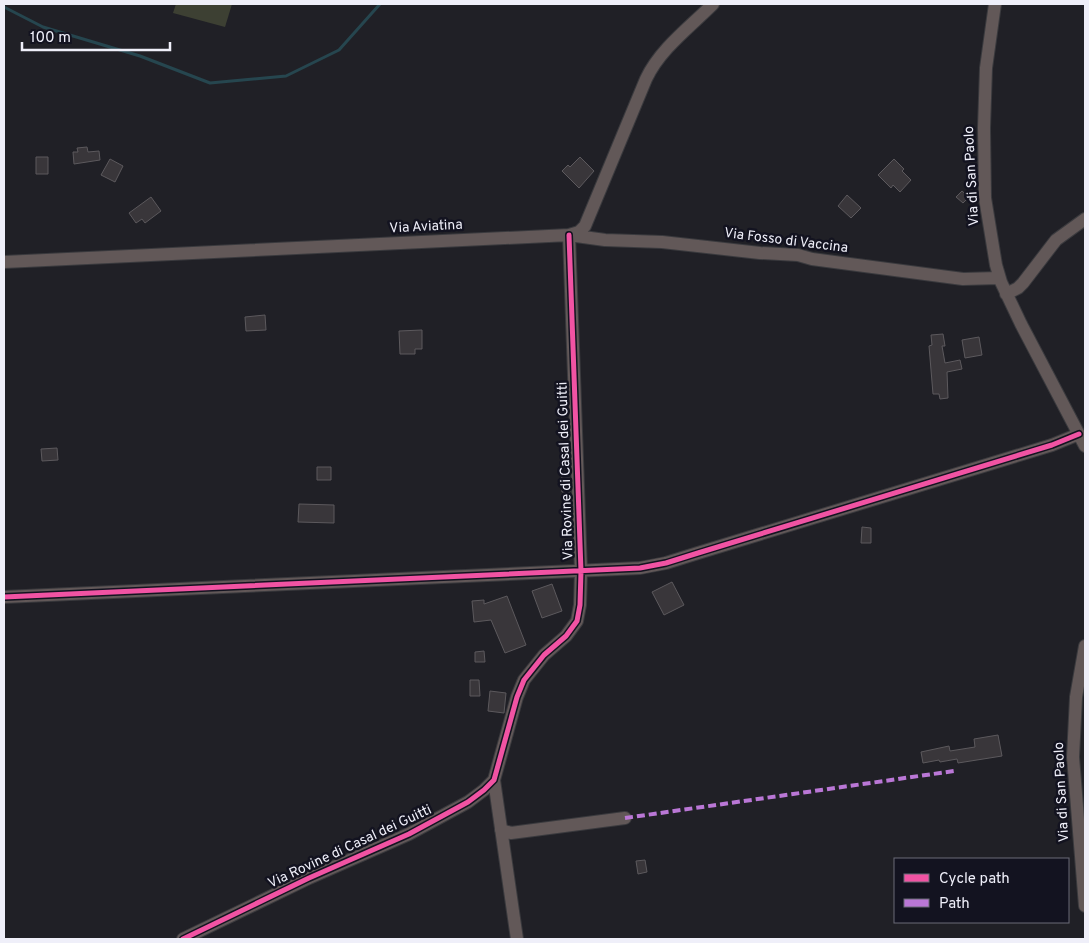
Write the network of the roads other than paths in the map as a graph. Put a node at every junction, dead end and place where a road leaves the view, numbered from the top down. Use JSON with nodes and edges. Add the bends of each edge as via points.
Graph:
{"nodes":[{"id":1,"x":713,"y":4,"type":"edge"},
{"id":2,"x":995,"y":4,"type":"edge"},
{"id":3,"x":1085,"y":219,"type":"edge"},
{"id":4,"x":569,"y":236,"type":"junction"},
{"id":5,"x":4,"y":262,"type":"edge"},
{"id":6,"x":999,"y":278,"type":"junction"},
{"id":7,"x":1006,"y":294,"type":"junction"},
{"id":8,"x":1083,"y":440,"type":"edge"},
{"id":9,"x":581,"y":571,"type":"junction"},
{"id":10,"x":4,"y":597,"type":"edge"},
{"id":11,"x":1085,"y":646,"type":"edge"},
{"id":12,"x":494,"y":780,"type":"junction"},
{"id":13,"x":625,"y":818,"type":"dead end"},
{"id":14,"x":501,"y":830,"type":"junction"},
{"id":15,"x":1085,"y":906,"type":"edge"},
{"id":16,"x":183,"y":939,"type":"edge"},
{"id":17,"x":516,"y":939,"type":"edge"}],
"edges":[{"from":1,"to":4,"type":"street","via":[[652,67],[585,226]]},
{"from":2,"to":6,"type":"street","name":"Via di San Paolo","via":[[984,85],[984,174],[987,217]]},
{"from":3,"to":7,"type":"street","via":[[1056,240],[1021,286]]},
{"from":4,"to":5,"type":"street","name":"Via Aviatina"},
{"from":4,"to":6,"type":"street","name":"Via Fosso di Vaccina","via":[[798,255],[964,279]]},
{"from":4,"to":9,"type":"street","name":"Via Rovine di Casal dei Guitti"},
{"from":6,"to":7,"type":"street","name":"Via di San Paolo"},
{"from":7,"to":8,"type":"street","name":"Via di San Paolo"},
{"from":8,"to":9,"type":"street","via":[[1052,445],[666,563]]},
{"from":9,"to":10,"type":"street"},
{"from":9,"to":12,"type":"street","name":"Via Rovine di Casal dei Guitti","via":[[577,621],[534,666],[520,687]]},
{"from":11,"to":15,"type":"street","name":"Via di San Paolo","via":[[1076,697],[1073,757]]},
{"from":12,"to":14,"type":"street"},
{"from":12,"to":16,"type":"street","name":"Via Rovine di Casal dei Guitti","via":[[473,798],[409,834]]},
{"from":13,"to":14,"type":"street","via":[[511,833]]},
{"from":14,"to":17,"type":"street"}]}
